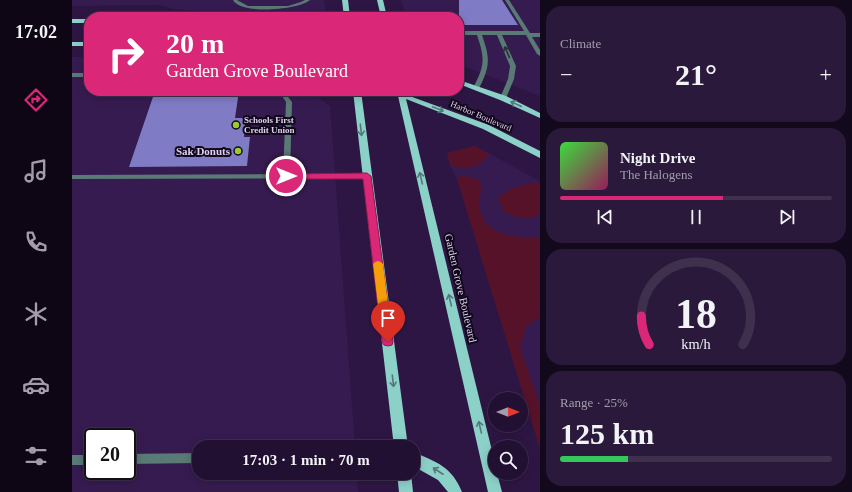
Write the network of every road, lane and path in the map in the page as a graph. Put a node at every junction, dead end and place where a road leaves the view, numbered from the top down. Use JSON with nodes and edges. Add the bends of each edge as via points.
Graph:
{"nodes":[{"id":1,"x":235,"y":0,"type":"edge"},
{"id":2,"x":308,"y":0,"type":"edge"},
{"id":3,"x":345,"y":0,"type":"edge"},
{"id":4,"x":380,"y":0,"type":"edge"},
{"id":5,"x":506,"y":0,"type":"edge"},
{"id":6,"x":346,"y":12,"type":"edge"},
{"id":7,"x":383,"y":12,"type":"edge"},
{"id":8,"x":84,"y":21,"type":"edge"},
{"id":9,"x":72,"y":22,"type":"edge"},
{"id":10,"x":464,"y":33,"type":"edge"},
{"id":11,"x":479,"y":33,"type":"junction"},
{"id":12,"x":498,"y":33,"type":"junction"},
{"id":13,"x":528,"y":34,"type":"junction"},
{"id":14,"x":540,"y":35,"type":"edge"},
{"id":15,"x":72,"y":44,"type":"edge"},
{"id":16,"x":84,"y":44,"type":"edge"},
{"id":17,"x":540,"y":54,"type":"edge"},
{"id":18,"x":72,"y":75,"type":"edge"},
{"id":19,"x":84,"y":75,"type":"edge"},
{"id":20,"x":464,"y":84,"type":"edge"},
{"id":21,"x":476,"y":88,"type":"junction"},
{"id":22,"x":285,"y":96,"type":"edge"},
{"id":23,"x":358,"y":96,"type":"edge"},
{"id":24,"x":402,"y":96,"type":"edge"},
{"id":25,"x":408,"y":96,"type":"edge"},
{"id":26,"x":503,"y":98,"type":"junction"},
{"id":27,"x":540,"y":116,"type":"edge"},
{"id":28,"x":540,"y":155,"type":"edge"},
{"id":29,"x":286,"y":176,"type":"junction"},
{"id":30,"x":367,"y":176,"type":"junction"},
{"id":31,"x":72,"y":178,"type":"edge"},
{"id":32,"x":400,"y":440,"type":"edge"},
{"id":33,"x":192,"y":458,"type":"edge"},
{"id":34,"x":136,"y":459,"type":"edge"},
{"id":35,"x":72,"y":460,"type":"edge"},
{"id":36,"x":84,"y":460,"type":"edge"},
{"id":37,"x":420,"y":463,"type":"edge"},
{"id":38,"x":405,"y":480,"type":"edge"},
{"id":39,"x":406,"y":492,"type":"edge"},
{"id":40,"x":455,"y":492,"type":"edge"},
{"id":41,"x":495,"y":492,"type":"edge"}],
"edges":[{"from":1,"to":2,"type":"lane","via":[[247,6],[283,7],[300,5]]},
{"from":3,"to":6,"type":"main road"},
{"from":4,"to":7,"type":"main road"},
{"from":5,"to":13,"type":"lane"},
{"from":8,"to":9,"type":"main road"},
{"from":10,"to":11,"type":"lane"},
{"from":11,"to":12,"type":"lane"},
{"from":11,"to":21,"type":"lane","via":[[487,58],[485,71]]},
{"from":12,"to":13,"type":"lane"},
{"from":26,"to":12,"type":"lane","one_way":true,"via":[[513,66]]},
{"from":13,"to":14,"type":"lane"},
{"from":13,"to":17,"type":"lane"},
{"from":15,"to":16,"type":"main road"},
{"from":18,"to":19,"type":"lane"},
{"from":20,"to":21,"type":"main road"},
{"from":21,"to":26,"type":"main road"},
{"from":22,"to":29,"type":"lane","via":[[289,102]]},
{"from":23,"to":30,"type":"main road","one_way":true},
{"from":41,"to":24,"type":"main road","name":"Garden Grove Boulevard","one_way":true},
{"from":25,"to":28,"type":"main road","name":"Harbor Boulevard","one_way":true},
{"from":27,"to":26,"type":"main road","one_way":true},
{"from":29,"to":30,"type":"lane"},
{"from":29,"to":31,"type":"lane"},
{"from":30,"to":32,"type":"main road","one_way":true},
{"from":33,"to":34,"type":"lane"},
{"from":35,"to":36,"type":"lane"},
{"from":40,"to":37,"type":"main road","one_way":true,"via":[[446,477],[437,469]]},
{"from":38,"to":39,"type":"main road"}]}
